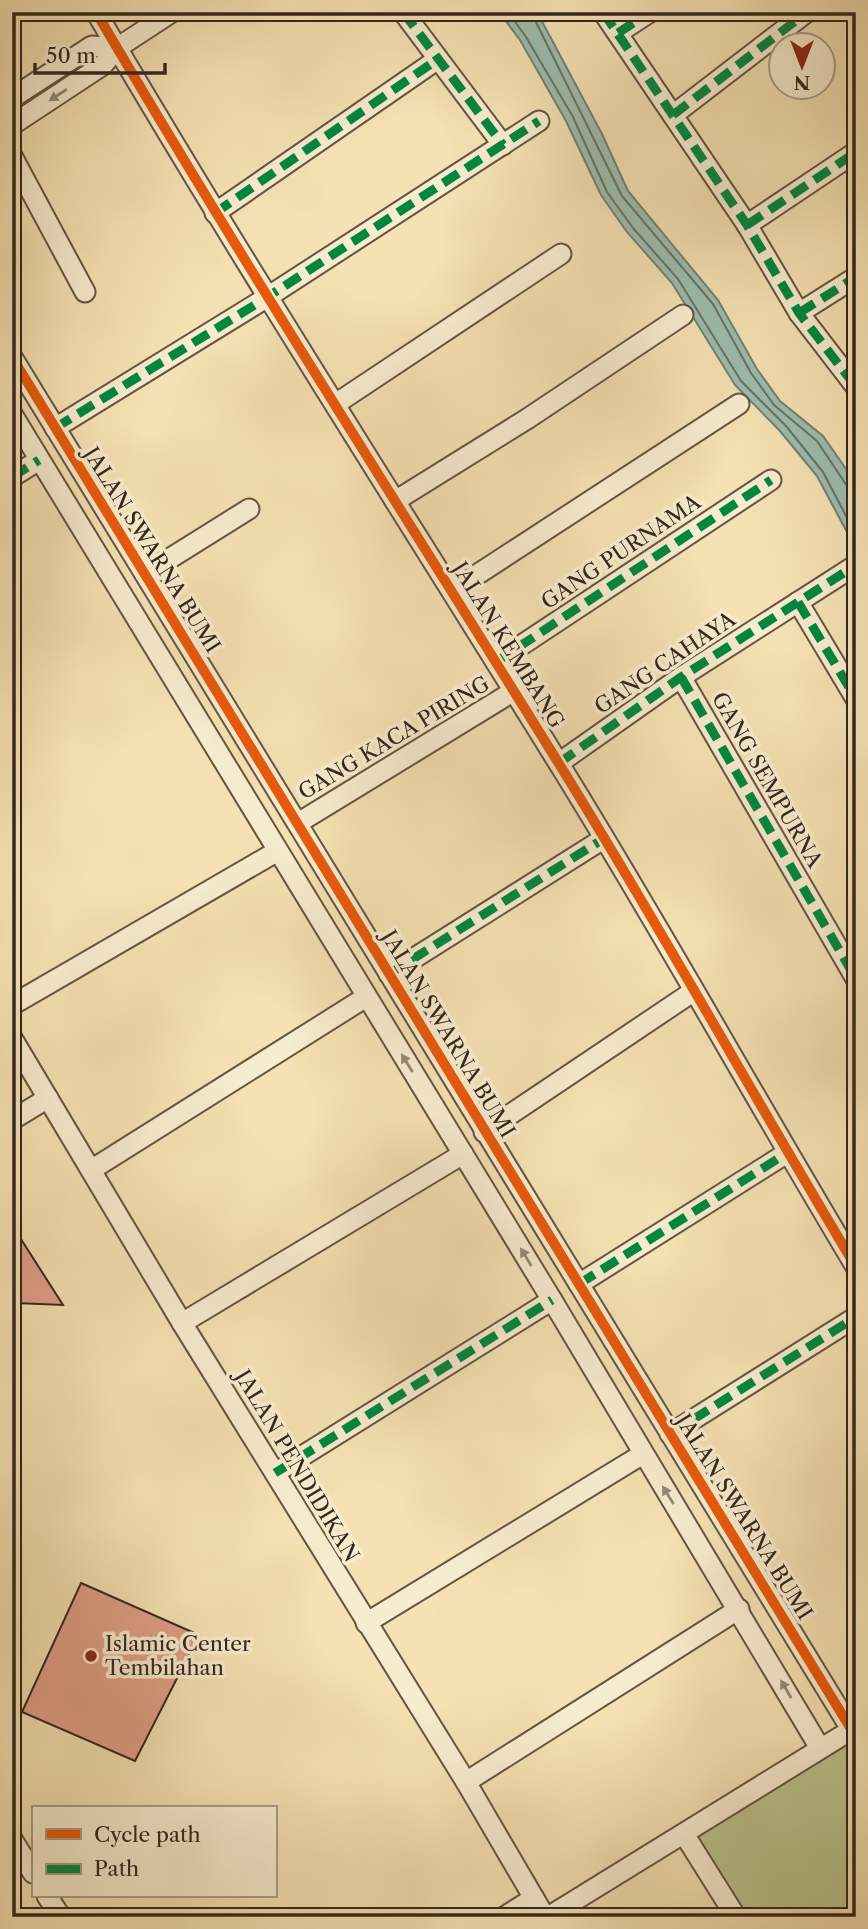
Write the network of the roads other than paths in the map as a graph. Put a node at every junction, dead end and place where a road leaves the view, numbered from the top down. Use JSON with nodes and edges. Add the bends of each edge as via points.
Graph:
{"nodes":[{"id":1,"x":96,"y":12,"type":"edge"},
{"id":2,"x":172,"y":12,"type":"edge"},
{"id":3,"x":403,"y":12,"type":"edge"},
{"id":4,"x":603,"y":12,"type":"edge"},
{"id":5,"x":650,"y":12,"type":"edge"},
{"id":6,"x":807,"y":12,"type":"edge"},
{"id":7,"x":618,"y":33,"type":"junction"},
{"id":8,"x":117,"y":48,"type":"junction"},
{"id":9,"x":438,"y":59,"type":"junction"},
{"id":10,"x":12,"y":98,"type":"edge"},
{"id":11,"x":673,"y":115,"type":"junction"},
{"id":12,"x":539,"y":121,"type":"dead end"},
{"id":13,"x":12,"y":125,"type":"edge"},
{"id":14,"x":503,"y":145,"type":"junction"},
{"id":15,"x":856,"y":152,"type":"edge"},
{"id":16,"x":12,"y":156,"type":"edge"},
{"id":17,"x":215,"y":212,"type":"junction"},
{"id":18,"x":747,"y":225,"type":"junction"},
{"id":19,"x":561,"y":254,"type":"dead end"},
{"id":20,"x":856,"y":276,"type":"edge"},
{"id":21,"x":85,"y":292,"type":"dead end"},
{"id":22,"x":267,"y":298,"type":"junction"},
{"id":23,"x":799,"y":313,"type":"junction"},
{"id":24,"x":683,"y":315,"type":"dead end"},
{"id":25,"x":12,"y":357,"type":"edge"},
{"id":26,"x":856,"y":387,"type":"edge"},
{"id":27,"x":337,"y":404,"type":"junction"},
{"id":28,"x":739,"y":404,"type":"dead end"},
{"id":29,"x":12,"y":414,"type":"edge"},
{"id":30,"x":55,"y":428,"type":"junction"},
{"id":31,"x":39,"y":460,"type":"junction"},
{"id":32,"x":12,"y":477,"type":"edge"},
{"id":33,"x":771,"y":480,"type":"dead end"},
{"id":34,"x":395,"y":501,"type":"junction"},
{"id":35,"x":249,"y":509,"type":"dead end"},
{"id":36,"x":856,"y":565,"type":"edge"},
{"id":37,"x":145,"y":575,"type":"junction"},
{"id":38,"x":452,"y":591,"type":"junction"},
{"id":39,"x":797,"y":602,"type":"junction"},
{"id":40,"x":496,"y":662,"type":"junction"},
{"id":41,"x":681,"y":677,"type":"junction"},
{"id":42,"x":514,"y":691,"type":"junction"},
{"id":43,"x":856,"y":699,"type":"edge"},
{"id":44,"x":559,"y":763,"type":"junction"},
{"id":45,"x":298,"y":823,"type":"junction"},
{"id":46,"x":603,"y":839,"type":"junction"},
{"id":47,"x":276,"y":852,"type":"junction"},
{"id":48,"x":324,"y":864,"type":"junction"},
{"id":49,"x":297,"y":882,"type":"junction"},
{"id":50,"x":389,"y":974,"type":"junction"},
{"id":51,"x":856,"y":979,"type":"edge"},
{"id":52,"x":694,"y":991,"type":"junction"},
{"id":53,"x":366,"y":997,"type":"junction"},
{"id":54,"x":12,"y":1005,"type":"edge"},
{"id":55,"x":12,"y":1038,"type":"edge"},
{"id":56,"x":48,"y":1098,"type":"junction"},
{"id":57,"x":12,"y":1120,"type":"edge"},
{"id":58,"x":484,"y":1132,"type":"junction"},
{"id":59,"x":787,"y":1153,"type":"junction"},
{"id":60,"x":463,"y":1154,"type":"junction"},
{"id":61,"x":505,"y":1167,"type":"junction"},
{"id":62,"x":92,"y":1170,"type":"junction"},
{"id":63,"x":481,"y":1182,"type":"junction"},
{"id":64,"x":856,"y":1267,"type":"edge"},
{"id":65,"x":579,"y":1284,"type":"junction"},
{"id":66,"x":552,"y":1300,"type":"junction"},
{"id":67,"x":856,"y":1317,"type":"edge"},
{"id":68,"x":182,"y":1323,"type":"junction"},
{"id":69,"x":670,"y":1434,"type":"junction"},
{"id":70,"x":643,"y":1454,"type":"junction"},
{"id":71,"x":275,"y":1473,"type":"junction"},
{"id":72,"x":717,"y":1511,"type":"junction"},
{"id":73,"x":689,"y":1528,"type":"junction"},
{"id":74,"x":739,"y":1609,"type":"junction"},
{"id":75,"x":366,"y":1623,"type":"junction"},
{"id":76,"x":854,"y":1728,"type":"edge"},
{"id":77,"x":820,"y":1748,"type":"junction"},
{"id":78,"x":466,"y":1782,"type":"junction"},
{"id":79,"x":684,"y":1834,"type":"junction"},
{"id":80,"x":12,"y":1839,"type":"edge"},
{"id":81,"x":32,"y":1871,"type":"edge"},
{"id":82,"x":48,"y":1898,"type":"edge"},
{"id":83,"x":534,"y":1898,"type":"junction"},
{"id":84,"x":61,"y":1917,"type":"edge"},
{"id":85,"x":504,"y":1917,"type":"edge"},
{"id":86,"x":546,"y":1917,"type":"edge"},
{"id":87,"x":736,"y":1917,"type":"edge"}],
"edges":[{"from":1,"to":8,"type":"street","name":"JALAN KEMBANG"},
{"from":2,"to":8,"type":"street"},
{"from":3,"to":9,"type":"street"},
{"from":4,"to":7,"type":"street"},
{"from":5,"to":7,"type":"street"},
{"from":6,"to":11,"type":"street"},
{"from":7,"to":11,"type":"street"},
{"from":8,"to":10,"type":"street","via":[[92,46]]},
{"from":8,"to":13,"type":"street","one_way":true,"via":[[103,65]]},
{"from":8,"to":17,"type":"street","name":"JALAN KEMBANG"},
{"from":9,"to":14,"type":"street"},
{"from":9,"to":17,"type":"street"},
{"from":11,"to":18,"type":"street"},
{"from":12,"to":14,"type":"street"},
{"from":14,"to":22,"type":"street"},
{"from":15,"to":18,"type":"street"},
{"from":16,"to":21,"type":"street"},
{"from":17,"to":22,"type":"street","name":"JALAN KEMBANG"},
{"from":18,"to":23,"type":"street"},
{"from":19,"to":27,"type":"street"},
{"from":20,"to":23,"type":"street"},
{"from":22,"to":27,"type":"street","name":"JALAN KEMBANG"},
{"from":22,"to":30,"type":"street"},
{"from":23,"to":26,"type":"street"},
{"from":24,"to":34,"type":"street"},
{"from":25,"to":30,"type":"street","name":"JALAN SWARNA BUMI"},
{"from":27,"to":34,"type":"street","name":"JALAN KEMBANG"},
{"from":28,"to":38,"type":"street"},
{"from":29,"to":31,"type":"street"},
{"from":30,"to":37,"type":"street","name":"JALAN SWARNA BUMI"},
{"from":31,"to":32,"type":"street"},
{"from":31,"to":47,"type":"street"},
{"from":33,"to":40,"type":"street","name":"GANG PURNAMA"},
{"from":34,"to":38,"type":"street","name":"JALAN KEMBANG"},
{"from":35,"to":37,"type":"street"},
{"from":36,"to":39,"type":"street","name":"GANG CAHAYA"},
{"from":37,"to":45,"type":"street","name":"JALAN SWARNA BUMI"},
{"from":38,"to":40,"type":"street","name":"JALAN KEMBANG"},
{"from":39,"to":41,"type":"street","name":"GANG CAHAYA"},
{"from":39,"to":43,"type":"street"},
{"from":40,"to":42,"type":"street","name":"JALAN KEMBANG"},
{"from":41,"to":44,"type":"street","name":"GANG CAHAYA"},
{"from":41,"to":51,"type":"street","name":"GANG SEMPURNA"},
{"from":42,"to":44,"type":"street","name":"JALAN KEMBANG"},
{"from":42,"to":45,"type":"street","name":"GANG KACA PIRING"},
{"from":44,"to":46,"type":"street","name":"JALAN KEMBANG"},
{"from":45,"to":48,"type":"street","name":"JALAN SWARNA BUMI"},
{"from":46,"to":50,"type":"street"},
{"from":46,"to":52,"type":"street","name":"JALAN KEMBANG"},
{"from":47,"to":49,"type":"street"},
{"from":47,"to":54,"type":"street"},
{"from":48,"to":49,"type":"street"},
{"from":48,"to":50,"type":"street","name":"JALAN SWARNA BUMI"},
{"from":49,"to":53,"type":"street"},
{"from":50,"to":58,"type":"street","name":"JALAN SWARNA BUMI"},
{"from":52,"to":58,"type":"street"},
{"from":52,"to":59,"type":"street","name":"JALAN KEMBANG"},
{"from":60,"to":53,"type":"street","one_way":true},
{"from":53,"to":62,"type":"street"},
{"from":55,"to":56,"type":"street","name":"JALAN PENDIDIKAN"},
{"from":56,"to":57,"type":"street"},
{"from":56,"to":62,"type":"street","name":"JALAN PENDIDIKAN"},
{"from":58,"to":61,"type":"street","name":"JALAN SWARNA BUMI"},
{"from":59,"to":64,"type":"street","name":"JALAN KEMBANG"},
{"from":59,"to":65,"type":"street"},
{"from":60,"to":63,"type":"street"},
{"from":60,"to":68,"type":"street"},
{"from":61,"to":63,"type":"street"},
{"from":61,"to":65,"type":"street","name":"JALAN SWARNA BUMI"},
{"from":62,"to":68,"type":"street","name":"JALAN PENDIDIKAN"},
{"from":66,"to":63,"type":"street","one_way":true},
{"from":65,"to":69,"type":"street","name":"JALAN SWARNA BUMI"},
{"from":66,"to":70,"type":"street"},
{"from":66,"to":71,"type":"street"},
{"from":67,"to":69,"type":"street"},
{"from":68,"to":71,"type":"street","name":"JALAN PENDIDIKAN"},
{"from":69,"to":72,"type":"street","name":"JALAN SWARNA BUMI"},
{"from":73,"to":70,"type":"street","one_way":true},
{"from":70,"to":75,"type":"street"},
{"from":71,"to":75,"type":"street","name":"JALAN PENDIDIKAN"},
{"from":72,"to":73,"type":"street"},
{"from":72,"to":76,"type":"street","name":"JALAN SWARNA BUMI"},
{"from":73,"to":74,"type":"street"},
{"from":77,"to":74,"type":"street","one_way":true},
{"from":74,"to":78,"type":"street"},
{"from":75,"to":78,"type":"street","name":"JALAN PENDIDIKAN"},
{"from":76,"to":77,"type":"street"},
{"from":77,"to":79,"type":"street"},
{"from":78,"to":83,"type":"street","name":"JALAN PENDIDIKAN"},
{"from":79,"to":86,"type":"street"},
{"from":79,"to":87,"type":"street"},
{"from":80,"to":81,"type":"street"},
{"from":82,"to":84,"type":"street"},
{"from":83,"to":85,"type":"street"},
{"from":83,"to":86,"type":"street","name":"JALAN PENDIDIKAN"}]}
